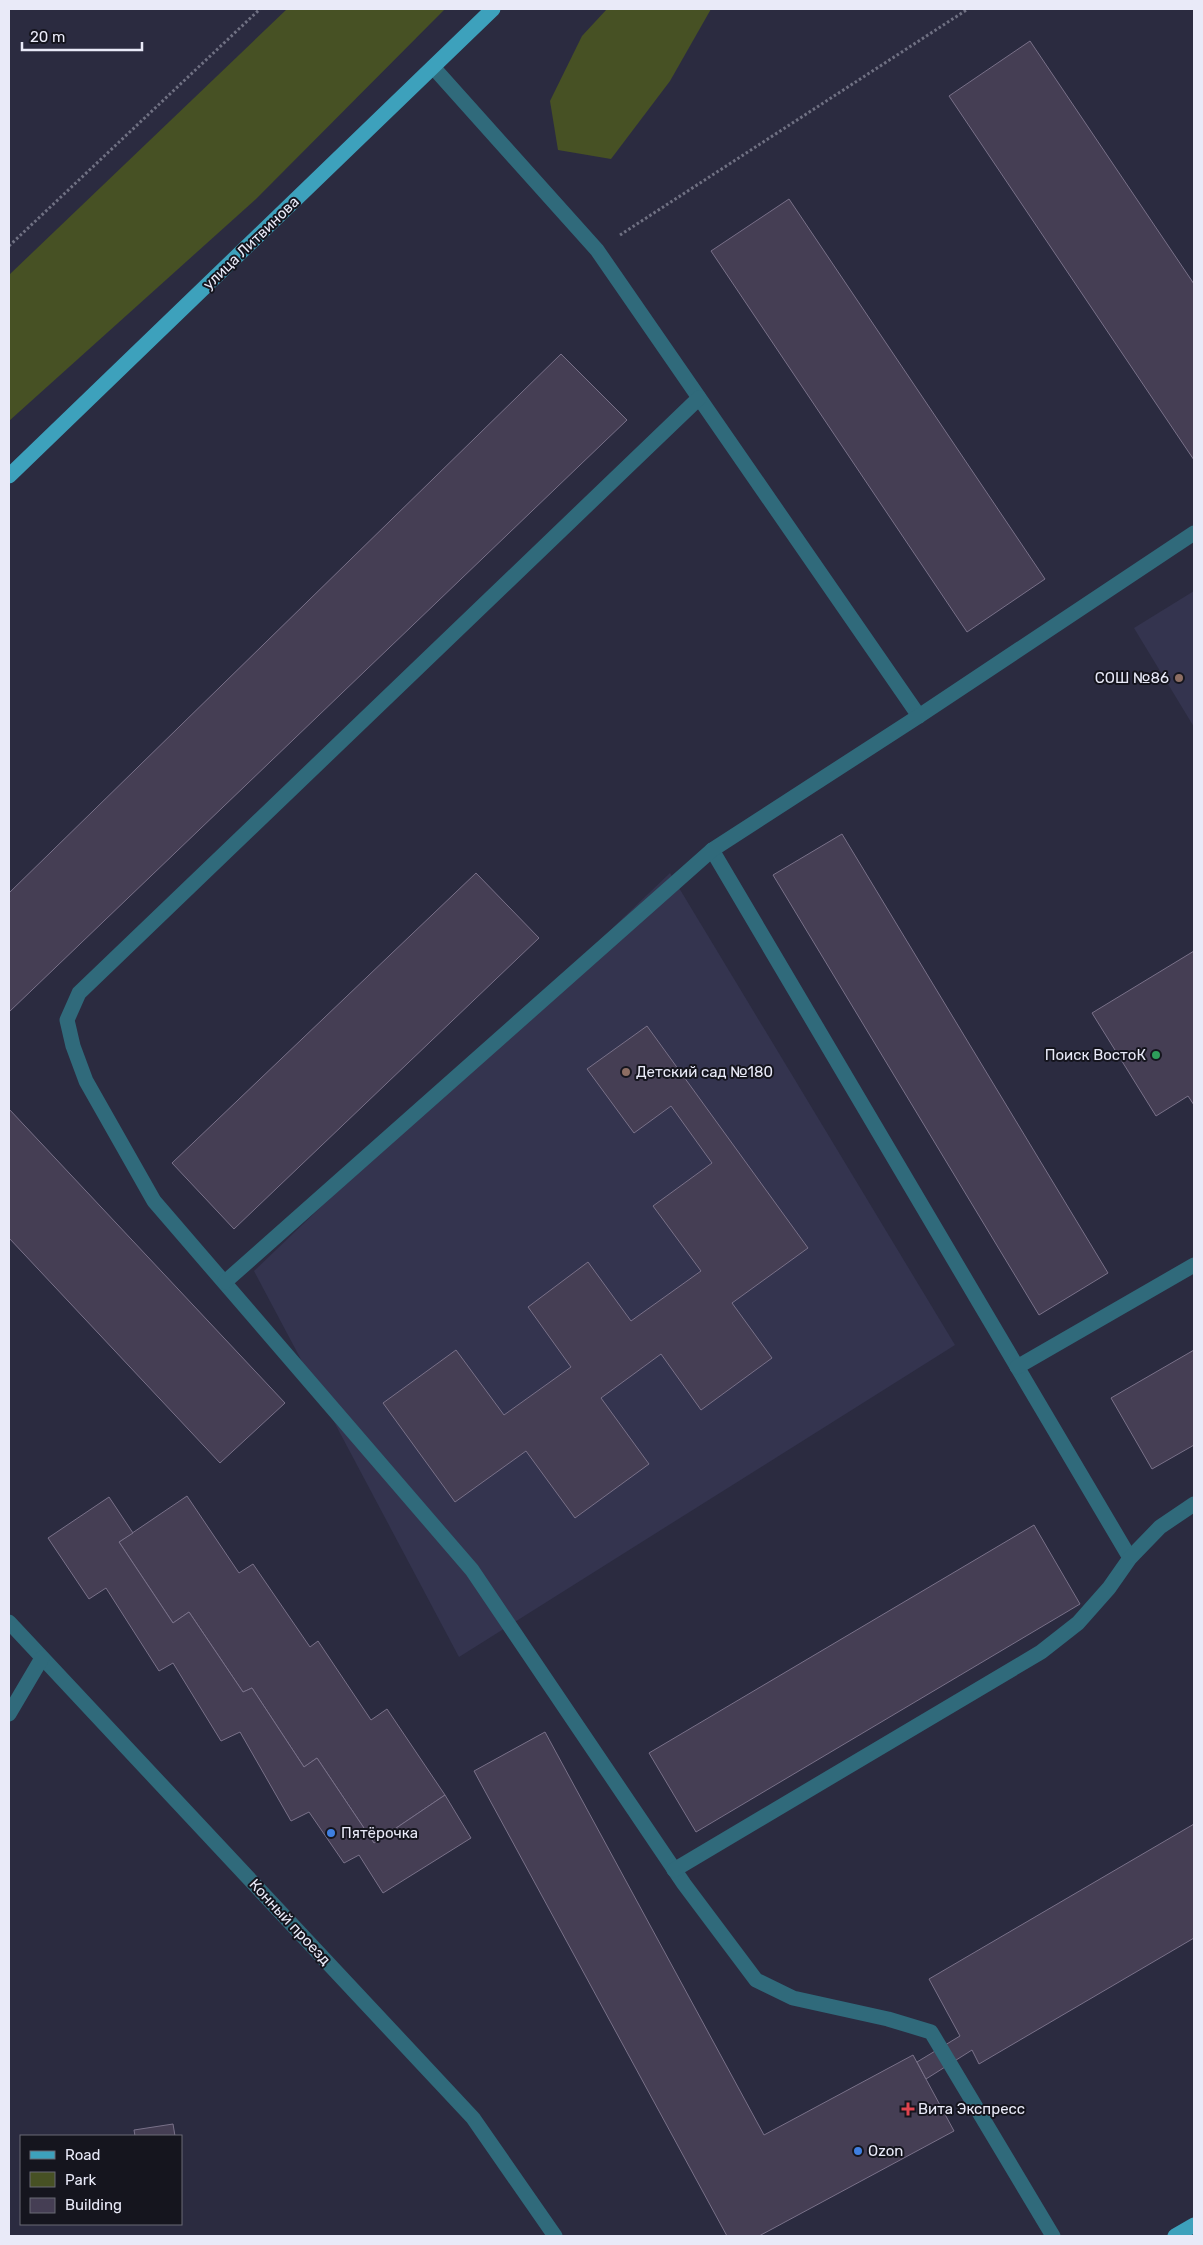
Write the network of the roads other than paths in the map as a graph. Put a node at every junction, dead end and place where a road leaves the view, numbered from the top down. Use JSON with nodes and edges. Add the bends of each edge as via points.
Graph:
{"nodes":[{"id":1,"x":493,"y":9,"type":"edge"},
{"id":2,"x":433,"y":67,"type":"junction"},
{"id":3,"x":699,"y":398,"type":"junction"},
{"id":4,"x":9,"y":476,"type":"edge"},
{"id":5,"x":1194,"y":533,"type":"edge"},
{"id":6,"x":920,"y":716,"type":"junction"},
{"id":7,"x":712,"y":850,"type":"junction"},
{"id":8,"x":1194,"y":1265,"type":"edge"},
{"id":9,"x":225,"y":1282,"type":"junction"},
{"id":10,"x":1017,"y":1367,"type":"junction"},
{"id":11,"x":1194,"y":1504,"type":"edge"},
{"id":12,"x":1130,"y":1558,"type":"junction"},
{"id":13,"x":9,"y":1622,"type":"edge"},
{"id":14,"x":42,"y":1658,"type":"junction"},
{"id":15,"x":9,"y":1714,"type":"edge"},
{"id":16,"x":674,"y":1870,"type":"junction"},
{"id":17,"x":555,"y":2236,"type":"edge"},
{"id":18,"x":1053,"y":2236,"type":"edge"}],
"edges":[{"from":1,"to":2,"type":"main road","name":"улица Литвинова"},
{"from":2,"to":3,"type":"street","via":[[597,250]]},
{"from":2,"to":4,"type":"main road","name":"улица Литвинова"},
{"from":3,"to":6,"type":"street"},
{"from":3,"to":9,"type":"street","via":[[78,993],[68,1020],[73,1046],[86,1081],[154,1201]]},
{"from":5,"to":6,"type":"street"},
{"from":6,"to":7,"type":"street"},
{"from":7,"to":9,"type":"street"},
{"from":7,"to":10,"type":"street"},
{"from":8,"to":10,"type":"street"},
{"from":9,"to":16,"type":"street","via":[[472,1570]]},
{"from":10,"to":12,"type":"street"},
{"from":11,"to":12,"type":"street","via":[[1160,1527]]},
{"from":12,"to":16,"type":"street","via":[[1110,1588],[1078,1623],[1041,1652]]},
{"from":13,"to":14,"type":"street","name":"Конный проезд"},
{"from":14,"to":15,"type":"street"},
{"from":14,"to":17,"type":"street","name":"Конный проезд","via":[[474,2118]]},
{"from":16,"to":18,"type":"street","via":[[756,1980],[793,1998],[931,2032]]}]}
